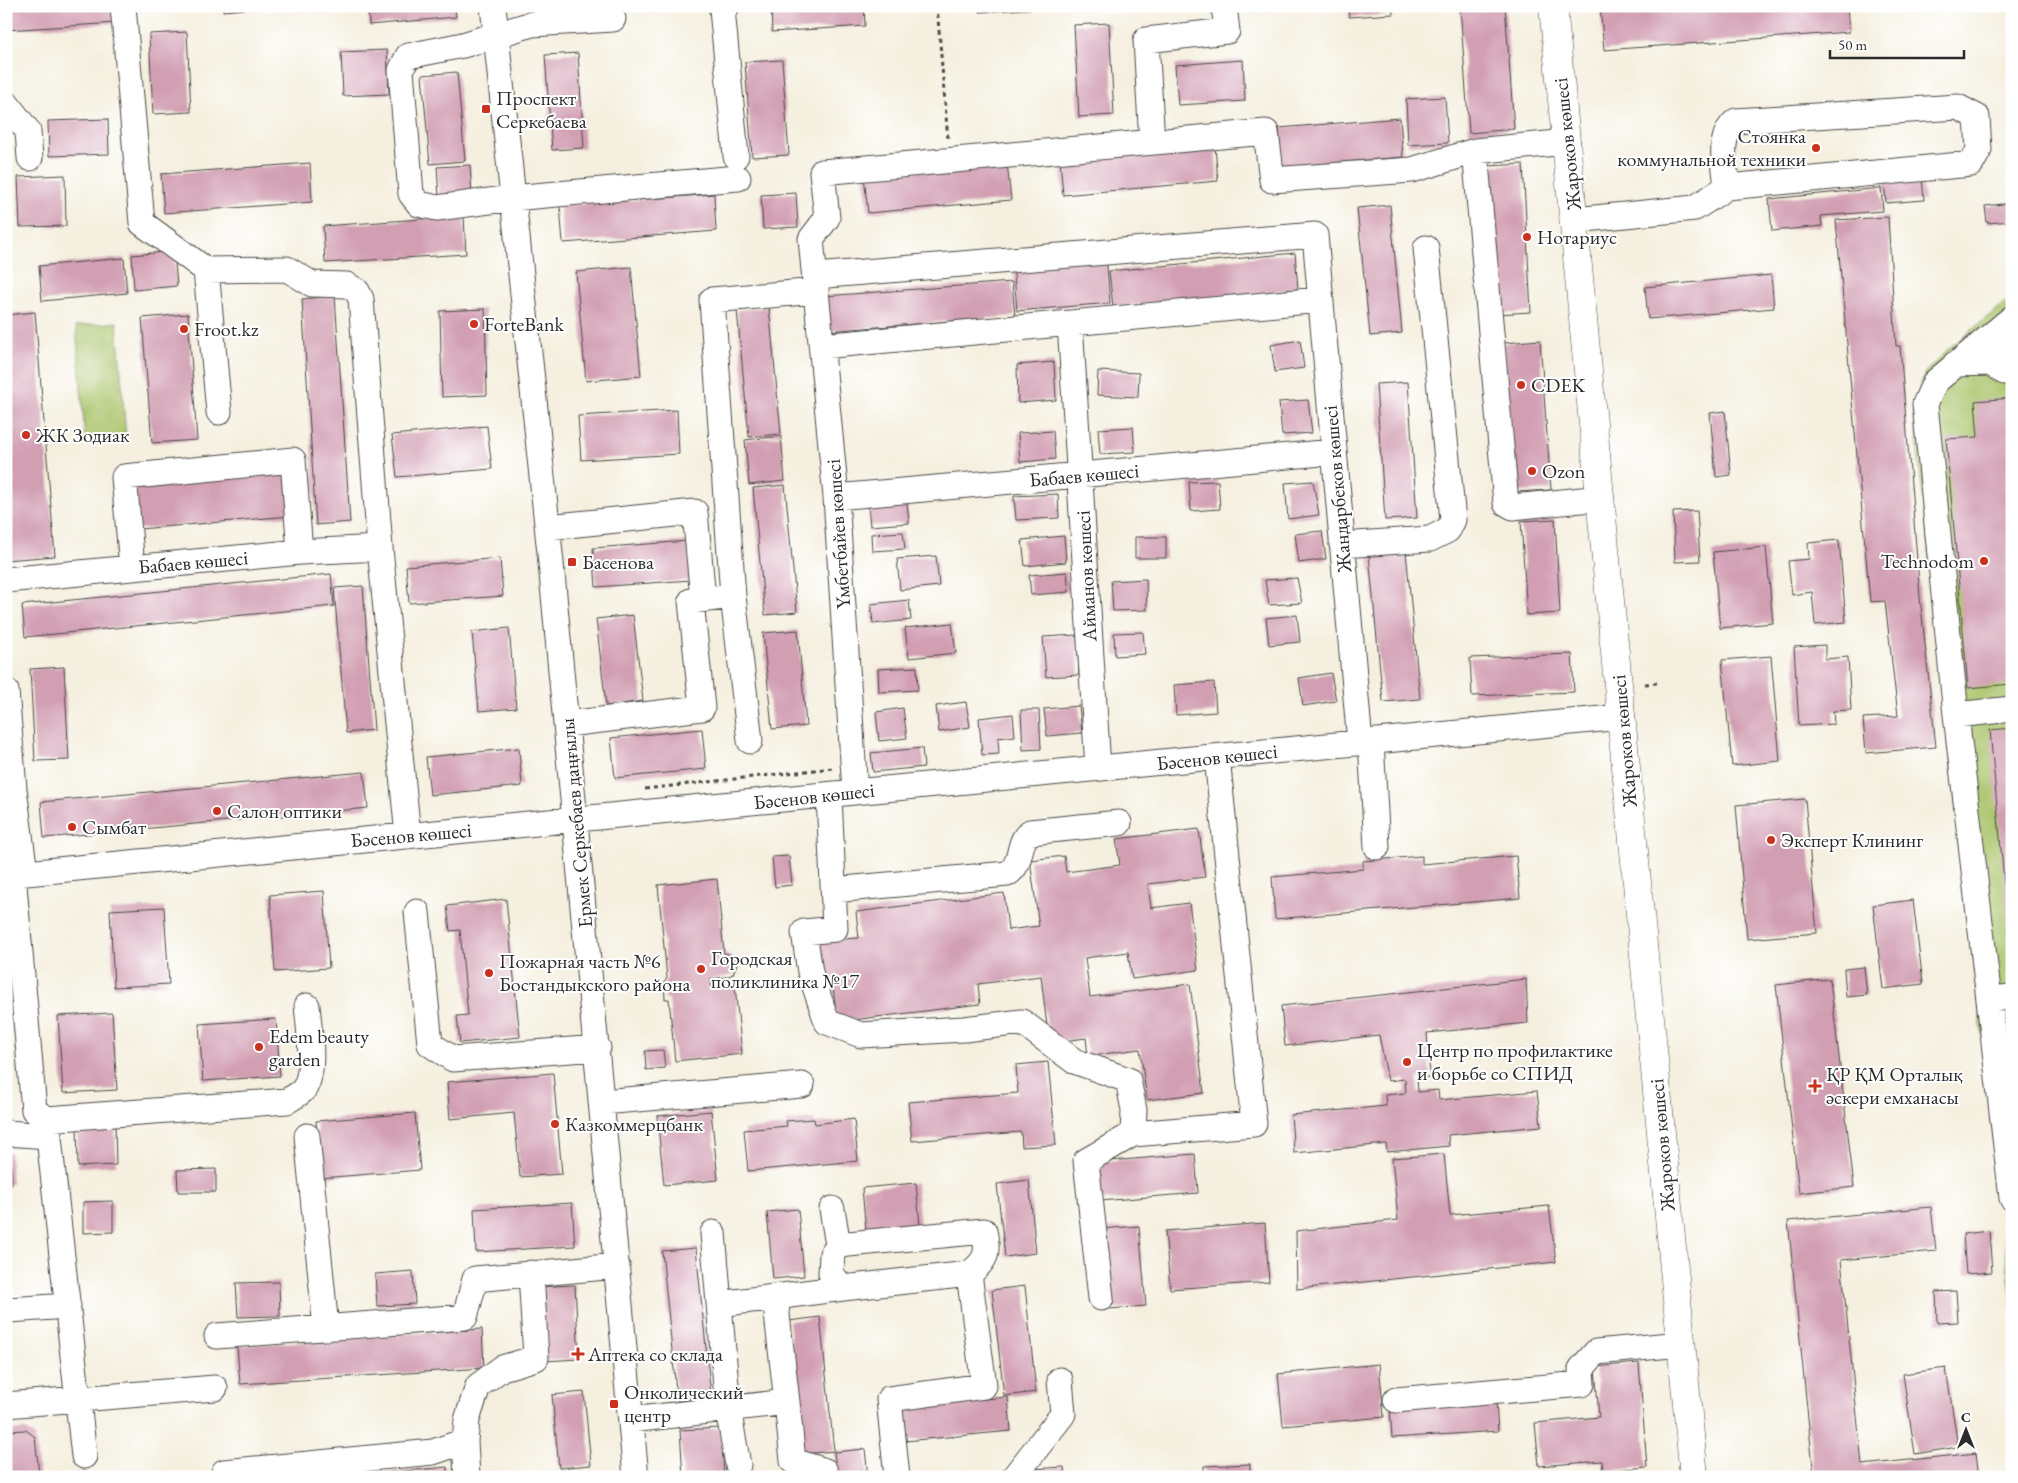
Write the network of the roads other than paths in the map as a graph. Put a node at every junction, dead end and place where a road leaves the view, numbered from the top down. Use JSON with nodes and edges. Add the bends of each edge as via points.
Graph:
{"nodes":[{"id":1,"x":123,"y":6,"type":"edge"},
{"id":2,"x":493,"y":6,"type":"edge"},
{"id":3,"x":727,"y":6,"type":"edge"},
{"id":4,"x":1224,"y":6,"type":"edge"},
{"id":5,"x":1553,"y":6,"type":"edge"},
{"id":6,"x":613,"y":19,"type":"dead end"},
{"id":7,"x":495,"y":35,"type":"junction"},
{"id":8,"x":6,"y":103,"type":"edge"},
{"id":9,"x":1152,"y":142,"type":"junction"},
{"id":10,"x":1567,"y":142,"type":"junction"},
{"id":11,"x":1475,"y":151,"type":"junction"},
{"id":12,"x":30,"y":158,"type":"dead end"},
{"id":13,"x":1727,"y":187,"type":"junction"},
{"id":14,"x":512,"y":198,"type":"junction"},
{"id":15,"x":1575,"y":220,"type":"junction"},
{"id":16,"x":1426,"y":248,"type":"dead end"},
{"id":17,"x":206,"y":270,"type":"junction"},
{"id":18,"x":816,"y":283,"type":"junction"},
{"id":19,"x":1320,"y":300,"type":"junction"},
{"id":20,"x":2012,"y":318,"type":"edge"},
{"id":21,"x":1070,"y":323,"type":"junction"},
{"id":22,"x":2012,"y":343,"type":"edge"},
{"id":23,"x":822,"y":346,"type":"junction"},
{"id":24,"x":1955,"y":364,"type":"junction"},
{"id":25,"x":2001,"y":367,"type":"edge"},
{"id":26,"x":219,"y":412,"type":"dead end"},
{"id":27,"x":1333,"y":452,"type":"junction"},
{"id":28,"x":1080,"y":475,"type":"junction"},
{"id":29,"x":836,"y":497,"type":"junction"},
{"id":30,"x":1601,"y":498,"type":"junction"},
{"id":31,"x":548,"y":527,"type":"junction"},
{"id":32,"x":1342,"y":545,"type":"junction"},
{"id":33,"x":380,"y":548,"type":"junction"},
{"id":34,"x":300,"y":552,"type":"junction"},
{"id":35,"x":132,"y":567,"type":"junction"},
{"id":36,"x":6,"y":580,"type":"edge"},
{"id":37,"x":733,"y":596,"type":"junction"},
{"id":38,"x":703,"y":599,"type":"junction"},
{"id":39,"x":6,"y":691,"type":"edge"},
{"id":40,"x":2012,"y":709,"type":"edge"},
{"id":41,"x":1956,"y":715,"type":"junction"},
{"id":42,"x":1622,"y":717,"type":"junction"},
{"id":43,"x":567,"y":724,"type":"junction"},
{"id":44,"x":750,"y":741,"type":"dead end"},
{"id":45,"x":1366,"y":742,"type":"junction"},
{"id":46,"x":1217,"y":757,"type":"junction"},
{"id":47,"x":1098,"y":768,"type":"junction"},
{"id":48,"x":855,"y":792,"type":"junction"},
{"id":49,"x":829,"y":794,"type":"junction"},
{"id":50,"x":576,"y":820,"type":"junction"},
{"id":51,"x":1119,"y":823,"type":"dead end"},
{"id":52,"x":408,"y":836,"type":"junction"},
{"id":53,"x":1377,"y":847,"type":"dead end"},
{"id":54,"x":15,"y":874,"type":"edge"},
{"id":55,"x":834,"y":890,"type":"junction"},
{"id":56,"x":417,"y":912,"type":"dead end"},
{"id":57,"x":2000,"y":998,"type":"edge"},
{"id":58,"x":307,"y":1006,"type":"dead end"},
{"id":59,"x":598,"y":1048,"type":"junction"},
{"id":60,"x":802,"y":1085,"type":"dead end"},
{"id":61,"x":602,"y":1102,"type":"junction"},
{"id":62,"x":48,"y":1127,"type":"junction"},
{"id":63,"x":6,"y":1132,"type":"edge"},
{"id":64,"x":1133,"y":1134,"type":"junction"},
{"id":65,"x":2008,"y":1135,"type":"edge"},
{"id":66,"x":307,"y":1136,"type":"dead end"},
{"id":67,"x":2012,"y":1198,"type":"edge"},
{"id":68,"x":832,"y":1208,"type":"dead end"},
{"id":69,"x":712,"y":1233,"type":"dead end"},
{"id":70,"x":838,"y":1245,"type":"junction"},
{"id":71,"x":617,"y":1266,"type":"junction"},
{"id":72,"x":531,"y":1273,"type":"junction"},
{"id":73,"x":969,"y":1274,"type":"junction"},
{"id":74,"x":843,"y":1288,"type":"junction"},
{"id":75,"x":775,"y":1297,"type":"junction"},
{"id":76,"x":1100,"y":1298,"type":"dead end"},
{"id":77,"x":719,"y":1304,"type":"junction"},
{"id":78,"x":68,"y":1306,"type":"junction"},
{"id":79,"x":9,"y":1310,"type":"dead end"},
{"id":80,"x":326,"y":1328,"type":"junction"},
{"id":81,"x":217,"y":1336,"type":"dead end"},
{"id":82,"x":1681,"y":1344,"type":"junction"},
{"id":83,"x":1060,"y":1380,"type":"dead end"},
{"id":84,"x":215,"y":1388,"type":"dead end"},
{"id":85,"x":79,"y":1399,"type":"junction"},
{"id":86,"x":1396,"y":1400,"type":"dead end"},
{"id":87,"x":787,"y":1402,"type":"junction"},
{"id":88,"x":6,"y":1405,"type":"edge"},
{"id":89,"x":728,"y":1409,"type":"junction"},
{"id":90,"x":631,"y":1420,"type":"junction"},
{"id":91,"x":465,"y":1441,"type":"junction"},
{"id":92,"x":84,"y":1456,"type":"dead end"},
{"id":93,"x":738,"y":1466,"type":"dead end"},
{"id":94,"x":825,"y":1471,"type":"dead end"},
{"id":95,"x":224,"y":1472,"type":"dead end"},
{"id":96,"x":467,"y":1477,"type":"edge"},
{"id":97,"x":636,"y":1477,"type":"edge"},
{"id":98,"x":897,"y":1477,"type":"edge"},
{"id":99,"x":1014,"y":1477,"type":"edge"},
{"id":100,"x":1694,"y":1477,"type":"edge"}],
"edges":[{"from":1,"to":17,"type":"street","via":[[142,223]]},
{"from":2,"to":7,"type":"street","name":"Ермек Серкебаев даңғылы"},
{"from":3,"to":14,"type":"street","via":[[722,9],[737,167]]},
{"from":4,"to":9,"type":"street","via":[[1227,31],[1146,40]]},
{"from":5,"to":10,"type":"main road","name":"Жароков көшесі"},
{"from":6,"to":7,"type":"street","via":[[532,24]]},
{"from":7,"to":14,"type":"street","name":"Ермек Серкебаев даңғылы"},
{"from":7,"to":14,"type":"street","via":[[408,56],[401,70],[411,194],[419,204],[437,208]]},
{"from":8,"to":12,"type":"street","via":[[28,131]]},
{"from":9,"to":11,"type":"street","via":[[1266,132],[1272,180],[1412,170]]},
{"from":9,"to":18,"type":"street","name":"Үмбетбайев көшесі","via":[[822,172],[826,218],[811,239]]},
{"from":10,"to":11,"type":"street"},
{"from":10,"to":15,"type":"main road","name":"Жароков көшесі"},
{"from":11,"to":30,"type":"street","via":[[1506,503],[1513,507]]},
{"from":13,"to":13,"type":"street","via":[[1971,164],[1979,150],[1977,117],[1958,107],[1736,121],[1728,127],[1723,138]]},
{"from":13,"to":15,"type":"street","via":[[1695,208]]},
{"from":14,"to":31,"type":"street","name":"Ермек Серкебаев даңғылы"},
{"from":15,"to":30,"type":"main road","name":"Жароков көшесі"},
{"from":16,"to":32,"type":"street","via":[[1453,520],[1448,530],[1430,538]]},
{"from":17,"to":26,"type":"street"},
{"from":17,"to":33,"type":"street","via":[[287,269],[312,284],[347,285],[357,291]]},
{"from":18,"to":19,"type":"street","name":"Жандарбеков көшесі","via":[[1314,234]]},
{"from":18,"to":23,"type":"street","name":"Үмбетбайев көшесі"},
{"from":18,"to":37,"type":"street","via":[[712,300]]},
{"from":19,"to":21,"type":"street"},
{"from":19,"to":27,"type":"street","name":"Жандарбеков көшесі"},
{"from":20,"to":24,"type":"street"},
{"from":21,"to":23,"type":"street"},
{"from":21,"to":28,"type":"street","name":"Айманов көшесі"},
{"from":22,"to":25,"type":"street"},
{"from":23,"to":29,"type":"street","name":"Үмбетбайев көшесі"},
{"from":24,"to":25,"type":"street"},
{"from":24,"to":41,"type":"street","via":[[1935,382],[1925,404]]},
{"from":27,"to":28,"type":"street","name":"Бабаев көшесі"},
{"from":27,"to":32,"type":"street","name":"Жандарбеков көшесі"},
{"from":28,"to":29,"type":"street","name":"Бабаев көшесі"},
{"from":28,"to":47,"type":"street","name":"Айманов көшесі"},
{"from":29,"to":48,"type":"street","name":"Үмбетбайев көшесі"},
{"from":30,"to":42,"type":"main road","name":"Жароков көшесі"},
{"from":31,"to":38,"type":"street","via":[[695,512]]},
{"from":31,"to":43,"type":"street","name":"Ермек Серкебаев даңғылы"},
{"from":32,"to":45,"type":"street","name":"Жандарбеков көшесі"},
{"from":33,"to":34,"type":"street","name":"Бабаев көшесі"},
{"from":33,"to":52,"type":"street"},
{"from":34,"to":35,"type":"street","name":"Бабаев көшесі"},
{"from":34,"to":35,"type":"street","via":[[293,460],[124,477]]},
{"from":35,"to":36,"type":"street","name":"Бабаев көшесі"},
{"from":37,"to":38,"type":"street"},
{"from":37,"to":44,"type":"street"},
{"from":38,"to":43,"type":"street","via":[[691,601],[702,708]]},
{"from":39,"to":54,"type":"street","via":[[14,789]]},
{"from":40,"to":41,"type":"street"},
{"from":41,"to":57,"type":"street"},
{"from":42,"to":45,"type":"street","name":"Бәсенов көшесі"},
{"from":42,"to":82,"type":"main road","name":"Жароков көшесі"},
{"from":43,"to":50,"type":"street","name":"Ермек Серкебаев даңғылы"},
{"from":45,"to":46,"type":"street","name":"Бәсенов көшесі"},
{"from":45,"to":53,"type":"street","name":"Жандарбеков көшесі"},
{"from":46,"to":47,"type":"street","name":"Бәсенов көшесі"},
{"from":46,"to":64,"type":"street","via":[[1254,1124]]},
{"from":47,"to":48,"type":"street","name":"Бәсенов көшесі"},
{"from":48,"to":49,"type":"street","name":"Бәсенов көшесі"},
{"from":49,"to":50,"type":"street","name":"Бәсенов көшесі"},
{"from":49,"to":55,"type":"street"},
{"from":50,"to":52,"type":"street","name":"Бәсенов көшесі"},
{"from":50,"to":59,"type":"street","name":"Ермек Серкебаев даңғылы"},
{"from":51,"to":55,"type":"street","via":[[1030,832],[1024,836],[1014,870],[1008,874]]},
{"from":52,"to":54,"type":"street","name":"Бәсенов көшесі"},
{"from":54,"to":62,"type":"street","via":[[34,1110]]},
{"from":55,"to":64,"type":"street","via":[[835,929],[804,932],[810,972],[827,1022],[861,1035],[1022,1022],[1074,1061],[1128,1080],[1134,1110]]},
{"from":56,"to":59,"type":"street","via":[[430,1044],[453,1059]]},
{"from":57,"to":65,"type":"street"},
{"from":58,"to":62,"type":"street","via":[[312,1056],[308,1076],[304,1089],[287,1101]]},
{"from":59,"to":61,"type":"street","name":"Ермек Серкебаев даңғылы"},
{"from":60,"to":61,"type":"street"},
{"from":61,"to":71,"type":"street","name":"Ермек Серкебаев даңғылы"},
{"from":62,"to":63,"type":"street"},
{"from":62,"to":78,"type":"street"},
{"from":64,"to":76,"type":"street","via":[[1086,1160]]},
{"from":65,"to":67,"type":"street"},
{"from":66,"to":80,"type":"street"},
{"from":68,"to":70,"type":"street"},
{"from":69,"to":77,"type":"street"},
{"from":70,"to":73,"type":"street","via":[[984,1231],[988,1249],[981,1265]]},
{"from":70,"to":74,"type":"street","via":[[832,1254],[831,1274]]},
{"from":71,"to":72,"type":"street"},
{"from":71,"to":90,"type":"street","name":"Ермек Серкебаев даңғылы"},
{"from":72,"to":80,"type":"street","via":[[475,1279],[465,1317]]},
{"from":72,"to":91,"type":"street","via":[[536,1358],[502,1368],[478,1386],[467,1420]]},
{"from":73,"to":74,"type":"street"},
{"from":73,"to":98,"type":"street","via":[[984,1386],[889,1399]]},
{"from":74,"to":75,"type":"street"},
{"from":75,"to":77,"type":"street"},
{"from":75,"to":87,"type":"street"},
{"from":77,"to":89,"type":"street"},
{"from":78,"to":79,"type":"street"},
{"from":78,"to":85,"type":"street"},
{"from":80,"to":81,"type":"street"},
{"from":82,"to":86,"type":"street","via":[[1596,1352],[1581,1369],[1582,1384]]},
{"from":82,"to":100,"type":"main road","name":"Жароков көшесі"},
{"from":83,"to":99,"type":"street","via":[[1063,1414]]},
{"from":84,"to":85,"type":"street"},
{"from":85,"to":88,"type":"street"},
{"from":85,"to":92,"type":"street"},
{"from":87,"to":89,"type":"street"},
{"from":87,"to":94,"type":"street","via":[[793,1461]]},
{"from":89,"to":90,"type":"street"},
{"from":89,"to":93,"type":"street"},
{"from":90,"to":97,"type":"street","name":"Ермек Серкебаев даңғылы"},
{"from":91,"to":95,"type":"street","via":[[433,1452]]},
{"from":91,"to":96,"type":"street"}]}
